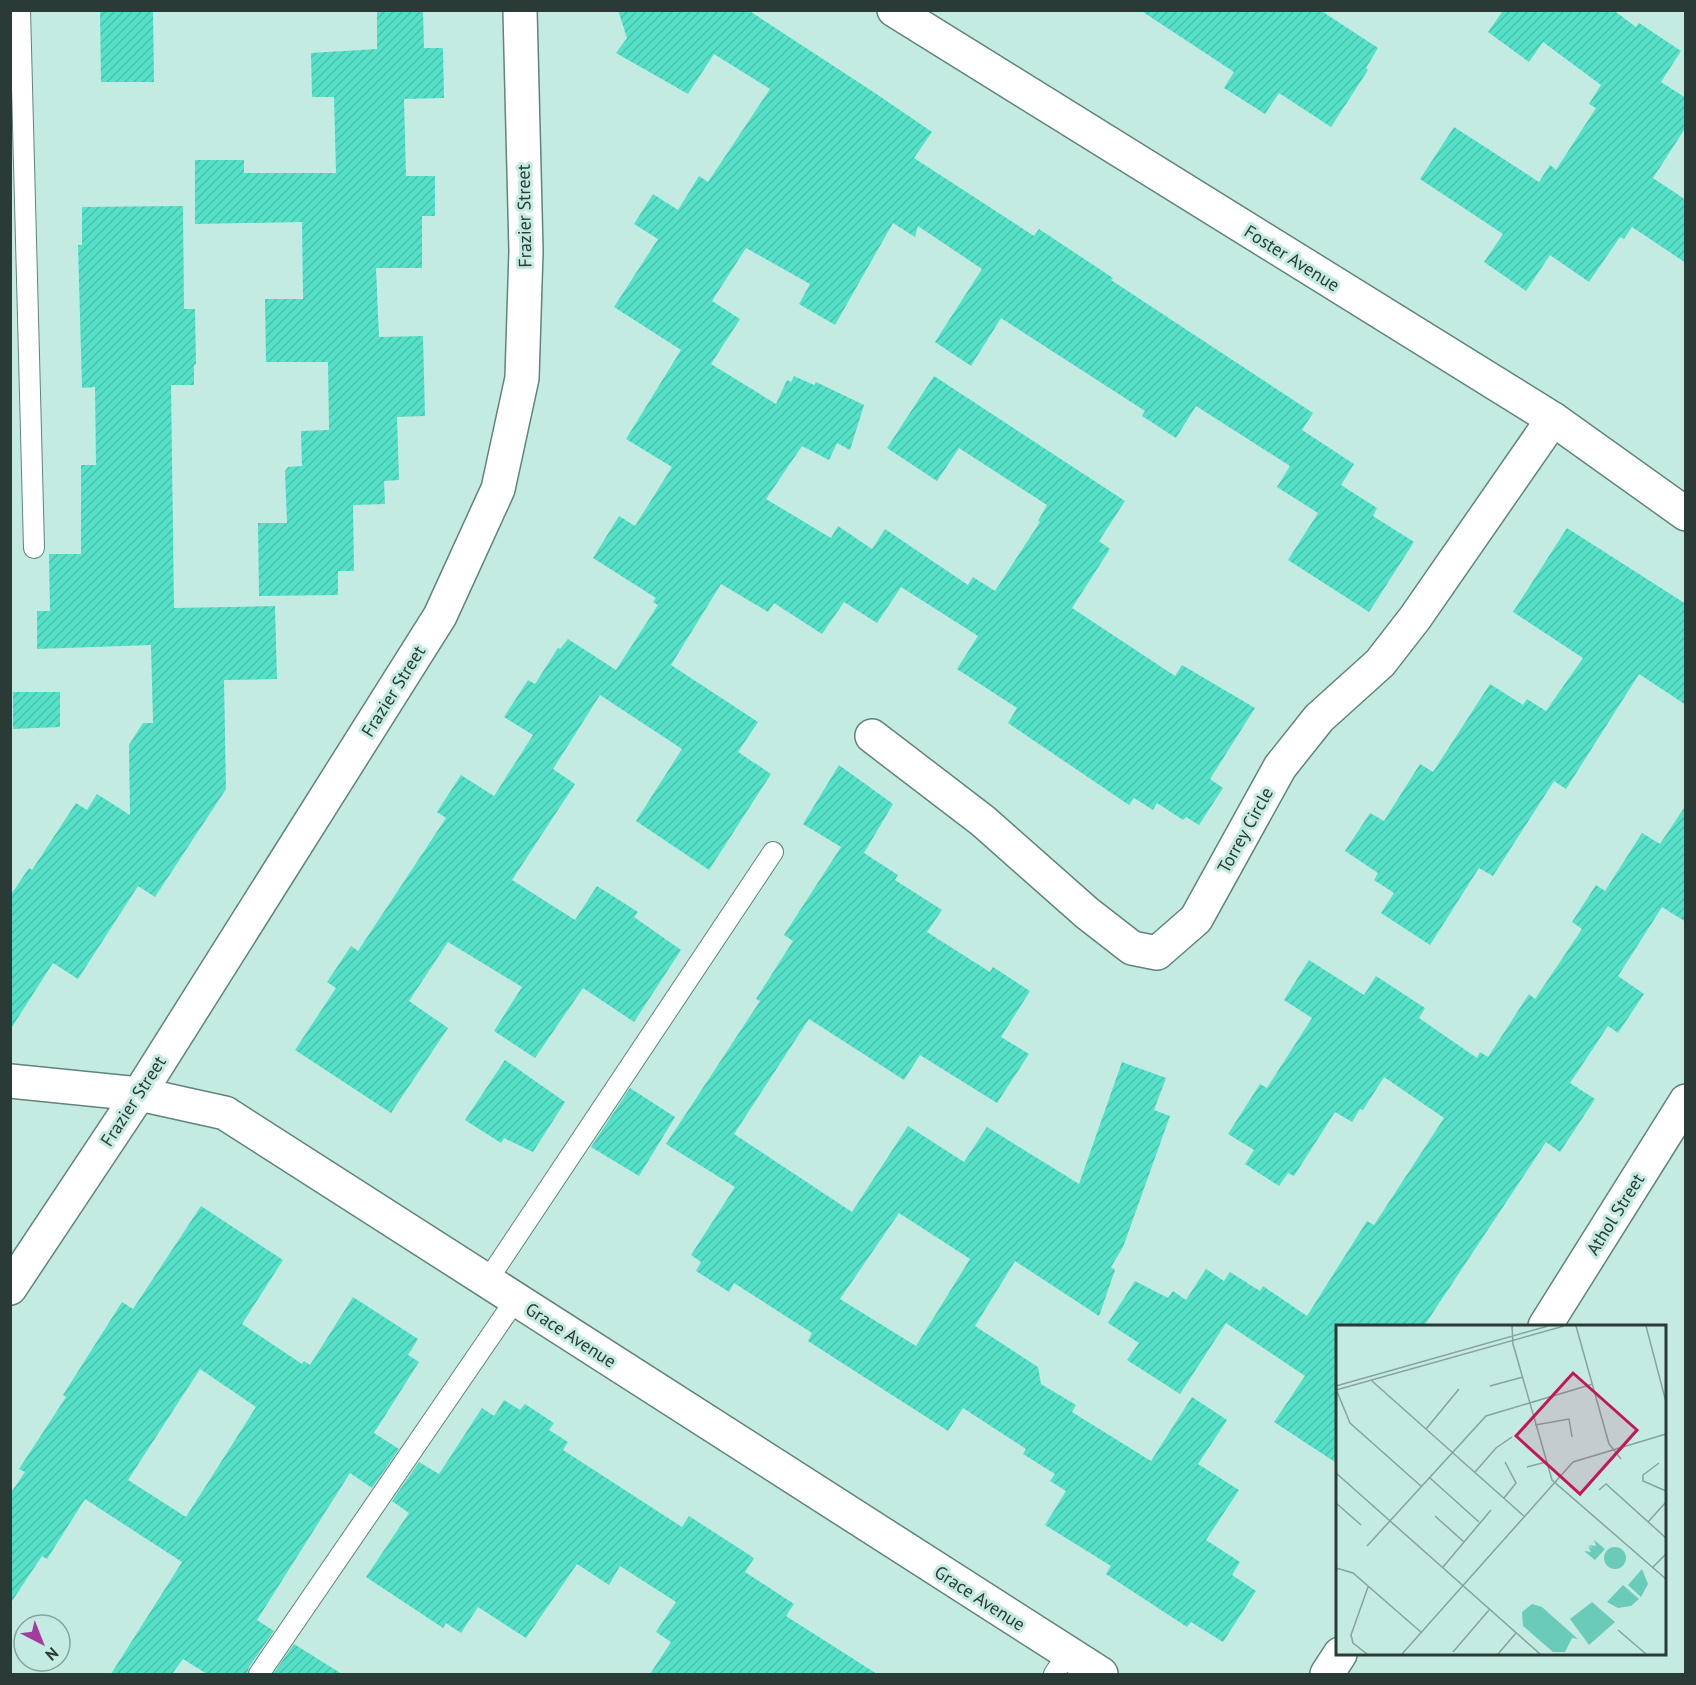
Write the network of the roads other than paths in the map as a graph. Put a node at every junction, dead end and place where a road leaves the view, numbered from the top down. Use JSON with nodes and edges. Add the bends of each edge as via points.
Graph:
{"nodes":[{"id":1,"x":20,"y":10,"type":"edge"},
{"id":2,"x":520,"y":10,"type":"edge"},
{"id":3,"x":911,"y":15,"type":"edge"},
{"id":4,"x":1552,"y":419,"type":"junction"},
{"id":5,"x":1686,"y":514,"type":"edge"},
{"id":6,"x":34,"y":548,"type":"dead end"},
{"id":7,"x":872,"y":736,"type":"dead end"},
{"id":8,"x":773,"y":852,"type":"dead end"},
{"id":9,"x":10,"y":1081,"type":"edge"},
{"id":10,"x":139,"y":1094,"type":"junction"},
{"id":11,"x":1686,"y":1101,"type":"edge"},
{"id":12,"x":487,"y":1281,"type":"junction"},
{"id":13,"x":10,"y":1288,"type":"edge"},
{"id":14,"x":516,"y":1299,"type":"junction"},
{"id":15,"x":1546,"y":1325,"type":"edge"},
{"id":16,"x":1339,"y":1655,"type":"edge"},
{"id":17,"x":1061,"y":1664,"type":"edge"},
{"id":18,"x":259,"y":1674,"type":"edge"},
{"id":19,"x":1101,"y":1674,"type":"edge"},
{"id":20,"x":1327,"y":1674,"type":"edge"}],
"edges":[{"from":1,"to":6,"type":"lane"},
{"from":2,"to":10,"type":"street","name":"Frazier Street","via":[[526,252],[522,378],[498,489],[440,616]]},
{"from":3,"to":4,"type":"street","name":"Foster Avenue"},
{"from":4,"to":5,"type":"street","name":"Foster Avenue"},
{"from":4,"to":7,"type":"street","name":"Torrey Circle","via":[[1380,663],[1319,718],[1280,767],[1196,919],[1158,953],[1132,948],[983,821]]},
{"from":8,"to":12,"type":"lane"},
{"from":9,"to":10,"type":"street","name":"Grace Avenue"},
{"from":10,"to":12,"type":"street","name":"Grace Avenue","via":[[225,1113]]},
{"from":10,"to":13,"type":"street","name":"Frazier Street"},
{"from":11,"to":15,"type":"street","name":"Athol Street"},
{"from":12,"to":14,"type":"street","name":"Grace Avenue"},
{"from":14,"to":17,"type":"street","name":"Grace Avenue"},
{"from":14,"to":18,"type":"lane"},
{"from":16,"to":20,"type":"street"},
{"from":17,"to":19,"type":"street","name":"Grace Avenue"}]}
